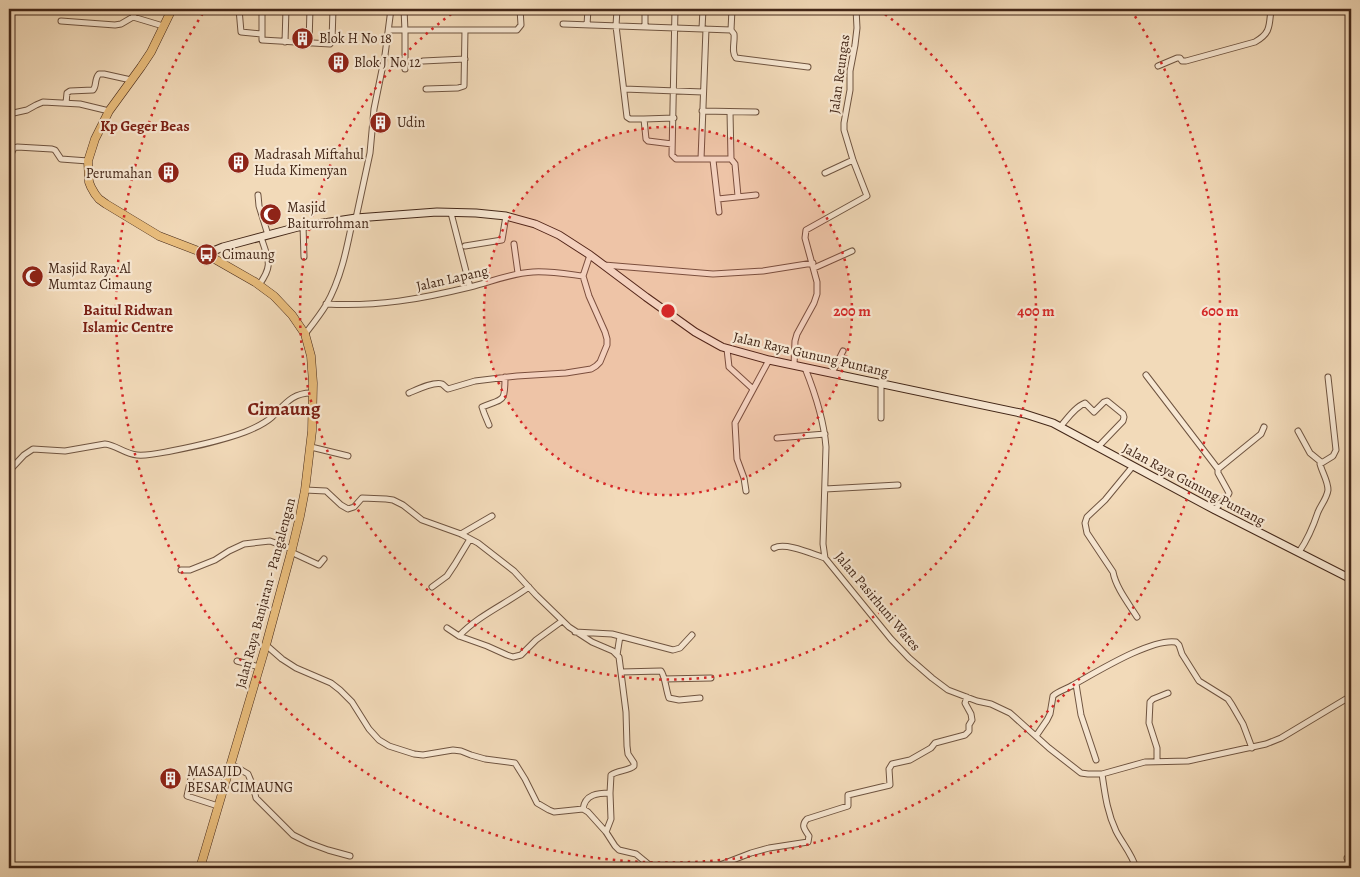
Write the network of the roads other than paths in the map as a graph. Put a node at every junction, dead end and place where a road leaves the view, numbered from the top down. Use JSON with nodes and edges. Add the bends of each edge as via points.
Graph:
{"nodes":[{"id":1,"x":136,"y":9,"type":"edge"},
{"id":2,"x":172,"y":9,"type":"edge"},
{"id":3,"x":239,"y":9,"type":"edge"},
{"id":4,"x":262,"y":9,"type":"edge"},
{"id":5,"x":286,"y":9,"type":"edge"},
{"id":6,"x":310,"y":9,"type":"edge"},
{"id":7,"x":333,"y":9,"type":"edge"},
{"id":8,"x":391,"y":9,"type":"edge"},
{"id":9,"x":404,"y":9,"type":"edge"},
{"id":10,"x":520,"y":9,"type":"edge"},
{"id":11,"x":588,"y":9,"type":"edge"},
{"id":12,"x":617,"y":9,"type":"edge"},
{"id":13,"x":646,"y":9,"type":"edge"},
{"id":14,"x":675,"y":9,"type":"edge"},
{"id":15,"x":703,"y":9,"type":"edge"},
{"id":16,"x":732,"y":9,"type":"edge"},
{"id":17,"x":856,"y":9,"type":"edge"},
{"id":18,"x":1271,"y":9,"type":"edge"},
{"id":19,"x":133,"y":17,"type":"junction"},
{"id":20,"x":60,"y":21,"type":"dead end"},
{"id":21,"x":563,"y":24,"type":"dead end"},
{"id":22,"x":588,"y":25,"type":"junction"},
{"id":23,"x":163,"y":26,"type":"junction"},
{"id":24,"x":616,"y":26,"type":"junction"},
{"id":25,"x":645,"y":27,"type":"junction"},
{"id":26,"x":674,"y":28,"type":"junction"},
{"id":27,"x":704,"y":29,"type":"junction"},
{"id":28,"x":389,"y":30,"type":"junction"},
{"id":29,"x":405,"y":30,"type":"junction"},
{"id":30,"x":465,"y":30,"type":"junction"},
{"id":31,"x":731,"y":30,"type":"junction"},
{"id":32,"x":261,"y":34,"type":"junction"},
{"id":33,"x":285,"y":42,"type":"junction"},
{"id":34,"x":309,"y":43,"type":"junction"},
{"id":35,"x":465,"y":59,"type":"junction"},
{"id":36,"x":423,"y":61,"type":"dead end"},
{"id":37,"x":1158,"y":66,"type":"dead end"},
{"id":38,"x":808,"y":68,"type":"dead end"},
{"id":39,"x":405,"y":69,"type":"dead end"},
{"id":40,"x":131,"y":80,"type":"junction"},
{"id":41,"x":426,"y":89,"type":"dead end"},
{"id":42,"x":624,"y":90,"type":"junction"},
{"id":43,"x":674,"y":92,"type":"junction"},
{"id":44,"x":703,"y":92,"type":"junction"},
{"id":45,"x":66,"y":103,"type":"junction"},
{"id":46,"x":108,"y":110,"type":"junction"},
{"id":47,"x":702,"y":111,"type":"junction"},
{"id":48,"x":730,"y":112,"type":"junction"},
{"id":49,"x":756,"y":112,"type":"dead end"},
{"id":50,"x":9,"y":114,"type":"edge"},
{"id":51,"x":674,"y":118,"type":"junction"},
{"id":52,"x":644,"y":119,"type":"junction"},
{"id":53,"x":672,"y":144,"type":"junction"},
{"id":54,"x":12,"y":152,"type":"dead end"},
{"id":55,"x":701,"y":159,"type":"junction"},
{"id":56,"x":730,"y":159,"type":"junction"},
{"id":57,"x":713,"y":160,"type":"junction"},
{"id":58,"x":853,"y":160,"type":"junction"},
{"id":59,"x":88,"y":161,"type":"junction"},
{"id":60,"x":825,"y":173,"type":"dead end"},
{"id":61,"x":258,"y":195,"type":"dead end"},
{"id":62,"x":756,"y":195,"type":"dead end"},
{"id":63,"x":738,"y":196,"type":"junction"},
{"id":64,"x":718,"y":199,"type":"junction"},
{"id":65,"x":720,"y":212,"type":"dead end"},
{"id":66,"x":451,"y":213,"type":"junction"},
{"id":67,"x":506,"y":216,"type":"junction"},
{"id":68,"x":355,"y":218,"type":"junction"},
{"id":69,"x":303,"y":226,"type":"junction"},
{"id":70,"x":264,"y":236,"type":"junction"},
{"id":71,"x":514,"y":244,"type":"dead end"},
{"id":72,"x":464,"y":246,"type":"dead end"},
{"id":73,"x":852,"y":251,"type":"dead end"},
{"id":74,"x":206,"y":254,"type":"junction"},
{"id":75,"x":590,"y":254,"type":"junction"},
{"id":76,"x":304,"y":256,"type":"dead end"},
{"id":77,"x":604,"y":265,"type":"junction"},
{"id":78,"x":813,"y":265,"type":"junction"},
{"id":79,"x":518,"y":274,"type":"junction"},
{"id":80,"x":583,"y":276,"type":"junction"},
{"id":81,"x":259,"y":285,"type":"junction"},
{"id":82,"x":470,"y":287,"type":"junction"},
{"id":83,"x":326,"y":304,"type":"junction"},
{"id":84,"x":305,"y":334,"type":"junction"},
{"id":85,"x":727,"y":348,"type":"junction"},
{"id":86,"x":843,"y":351,"type":"dead end"},
{"id":87,"x":768,"y":360,"type":"junction"},
{"id":88,"x":794,"y":365,"type":"junction"},
{"id":89,"x":805,"y":368,"type":"junction"},
{"id":90,"x":832,"y":373,"type":"junction"},
{"id":91,"x":1146,"y":375,"type":"dead end"},
{"id":92,"x":504,"y":377,"type":"junction"},
{"id":93,"x":1328,"y":378,"type":"dead end"},
{"id":94,"x":881,"y":383,"type":"junction"},
{"id":95,"x":753,"y":389,"type":"junction"},
{"id":96,"x":313,"y":393,"type":"junction"},
{"id":97,"x":409,"y":393,"type":"dead end"},
{"id":98,"x":881,"y":418,"type":"dead end"},
{"id":99,"x":489,"y":425,"type":"dead end"},
{"id":100,"x":1060,"y":427,"type":"junction"},
{"id":101,"x":1264,"y":427,"type":"dead end"},
{"id":102,"x":1298,"y":431,"type":"dead end"},
{"id":103,"x":825,"y":434,"type":"junction"},
{"id":104,"x":778,"y":438,"type":"dead end"},
{"id":105,"x":311,"y":445,"type":"junction"},
{"id":106,"x":1098,"y":447,"type":"junction"},
{"id":107,"x":348,"y":456,"type":"dead end"},
{"id":108,"x":1321,"y":462,"type":"junction"},
{"id":109,"x":1133,"y":466,"type":"junction"},
{"id":110,"x":1218,"y":469,"type":"junction"},
{"id":111,"x":9,"y":471,"type":"edge"},
{"id":112,"x":898,"y":485,"type":"dead end"},
{"id":113,"x":825,"y":489,"type":"junction"},
{"id":114,"x":305,"y":490,"type":"junction"},
{"id":115,"x":746,"y":491,"type":"dead end"},
{"id":116,"x":1215,"y":510,"type":"junction"},
{"id":117,"x":492,"y":516,"type":"dead end"},
{"id":118,"x":461,"y":534,"type":"junction"},
{"id":119,"x":470,"y":539,"type":"junction"},
{"id":120,"x":774,"y":548,"type":"dead end"},
{"id":121,"x":292,"y":550,"type":"junction"},
{"id":122,"x":1299,"y":552,"type":"junction"},
{"id":123,"x":826,"y":558,"type":"junction"},
{"id":124,"x":324,"y":559,"type":"dead end"},
{"id":125,"x":181,"y":570,"type":"dead end"},
{"id":126,"x":1351,"y":579,"type":"edge"},
{"id":127,"x":432,"y":587,"type":"dead end"},
{"id":128,"x":529,"y":587,"type":"junction"},
{"id":129,"x":1137,"y":618,"type":"dead end"},
{"id":130,"x":562,"y":621,"type":"junction"},
{"id":131,"x":447,"y":628,"type":"dead end"},
{"id":132,"x":575,"y":632,"type":"junction"},
{"id":133,"x":692,"y":635,"type":"dead end"},
{"id":134,"x":459,"y":636,"type":"junction"},
{"id":135,"x":620,"y":636,"type":"junction"},
{"id":136,"x":266,"y":645,"type":"junction"},
{"id":137,"x":617,"y":655,"type":"junction"},
{"id":138,"x":237,"y":661,"type":"dead end"},
{"id":139,"x":259,"y":667,"type":"junction"},
{"id":140,"x":621,"y":672,"type":"junction"},
{"id":141,"x":711,"y":678,"type":"dead end"},
{"id":142,"x":664,"y":680,"type":"junction"},
{"id":143,"x":1076,"y":684,"type":"junction"},
{"id":144,"x":1168,"y":693,"type":"dead end"},
{"id":145,"x":1351,"y":696,"type":"edge"},
{"id":146,"x":967,"y":697,"type":"junction"},
{"id":147,"x":700,"y":698,"type":"dead end"},
{"id":148,"x":1036,"y":736,"type":"junction"},
{"id":149,"x":1252,"y":748,"type":"junction"},
{"id":150,"x":1096,"y":760,"type":"dead end"},
{"id":151,"x":1157,"y":762,"type":"junction"},
{"id":152,"x":231,"y":764,"type":"junction"},
{"id":153,"x":1102,"y":774,"type":"junction"},
{"id":154,"x":191,"y":778,"type":"dead end"},
{"id":155,"x":610,"y":793,"type":"junction"},
{"id":156,"x":218,"y":806,"type":"junction"},
{"id":157,"x":583,"y":809,"type":"junction"},
{"id":158,"x":606,"y":832,"type":"junction"},
{"id":159,"x":350,"y":856,"type":"dead end"},
{"id":160,"x":200,"y":868,"type":"edge"},
{"id":161,"x":653,"y":868,"type":"edge"},
{"id":162,"x":712,"y":868,"type":"edge"},
{"id":163,"x":1136,"y":868,"type":"edge"}],
"edges":[{"from":1,"to":19,"type":"street"},
{"from":2,"to":23,"type":"main road","name":"Jalan Raya Banjaran - Pangalengan"},
{"from":3,"to":32,"type":"street","via":[[241,32]]},
{"from":4,"to":32,"type":"street"},
{"from":5,"to":33,"type":"street"},
{"from":6,"to":34,"type":"street"},
{"from":7,"to":34,"type":"street","via":[[330,44]]},
{"from":8,"to":28,"type":"street"},
{"from":9,"to":29,"type":"street"},
{"from":10,"to":30,"type":"street","via":[[517,30]]},
{"from":11,"to":22,"type":"street"},
{"from":12,"to":24,"type":"street"},
{"from":13,"to":25,"type":"street"},
{"from":14,"to":26,"type":"street"},
{"from":15,"to":27,"type":"street"},
{"from":16,"to":31,"type":"street"},
{"from":17,"to":58,"type":"street","name":"Jalan Reungas","via":[[856,45],[844,123]]},
{"from":18,"to":37,"type":"street","via":[[1268,33],[1255,42],[1186,61],[1177,58]]},
{"from":19,"to":20,"type":"street","via":[[115,26]]},
{"from":19,"to":23,"type":"street"},
{"from":21,"to":22,"type":"street"},
{"from":22,"to":24,"type":"street"},
{"from":23,"to":40,"type":"main road","name":"Jalan Raya Banjaran - Pangalengan"},
{"from":24,"to":25,"type":"street"},
{"from":24,"to":42,"type":"street"},
{"from":25,"to":26,"type":"street"},
{"from":26,"to":27,"type":"street"},
{"from":26,"to":43,"type":"street"},
{"from":27,"to":31,"type":"street"},
{"from":27,"to":44,"type":"street"},
{"from":28,"to":29,"type":"street"},
{"from":28,"to":68,"type":"street","via":[[374,109],[370,152]]},
{"from":29,"to":30,"type":"street"},
{"from":29,"to":39,"type":"street"},
{"from":30,"to":35,"type":"street"},
{"from":31,"to":38,"type":"street","via":[[736,58]]},
{"from":32,"to":33,"type":"street","via":[[262,40]]},
{"from":33,"to":34,"type":"street"},
{"from":35,"to":36,"type":"street"},
{"from":35,"to":41,"type":"street","via":[[463,87]]},
{"from":40,"to":45,"type":"street","via":[[99,74],[93,90],[70,91]]},
{"from":40,"to":46,"type":"main road","name":"Jalan Raya Banjaran - Pangalengan"},
{"from":42,"to":43,"type":"street"},
{"from":42,"to":52,"type":"street","via":[[627,117]]},
{"from":43,"to":44,"type":"street"},
{"from":43,"to":51,"type":"street"},
{"from":44,"to":47,"type":"street"},
{"from":45,"to":46,"type":"street"},
{"from":45,"to":50,"type":"street","via":[[39,103]]},
{"from":46,"to":59,"type":"main road","name":"Jalan Raya Banjaran - Pangalengan"},
{"from":47,"to":48,"type":"street"},
{"from":47,"to":55,"type":"street"},
{"from":48,"to":49,"type":"street"},
{"from":48,"to":56,"type":"street"},
{"from":51,"to":52,"type":"street"},
{"from":51,"to":53,"type":"street"},
{"from":52,"to":53,"type":"street","via":[[648,141]]},
{"from":53,"to":55,"type":"street","via":[[672,155],[676,159]]},
{"from":54,"to":59,"type":"street","via":[[14,148],[52,149],[61,158]]},
{"from":55,"to":57,"type":"street"},
{"from":56,"to":57,"type":"street"},
{"from":56,"to":63,"type":"street","via":[[735,164]]},
{"from":57,"to":64,"type":"street"},
{"from":58,"to":60,"type":"street"},
{"from":58,"to":78,"type":"street","name":"Jalan Reungas","via":[[867,196],[806,230],[805,238]]},
{"from":59,"to":74,"type":"main road","name":"Jalan Raya Banjaran - Pangalengan","via":[[91,187],[100,199],[159,236]]},
{"from":61,"to":70,"type":"street"},
{"from":62,"to":63,"type":"street"},
{"from":63,"to":64,"type":"street"},
{"from":64,"to":65,"type":"street"},
{"from":66,"to":67,"type":"street","name":"Jalan Raya Gunung Puntang"},
{"from":66,"to":68,"type":"street","name":"Jalan Raya Gunung Puntang"},
{"from":66,"to":82,"type":"street"},
{"from":67,"to":72,"type":"street","via":[[502,240]]},
{"from":67,"to":75,"type":"street","name":"Jalan Raya Gunung Puntang","via":[[535,224]]},
{"from":68,"to":69,"type":"street","name":"Jalan Raya Gunung Puntang"},
{"from":68,"to":83,"type":"street","via":[[339,276]]},
{"from":69,"to":70,"type":"street","name":"Jalan Raya Gunung Puntang"},
{"from":69,"to":76,"type":"street"},
{"from":70,"to":74,"type":"street","name":"Jalan Raya Gunung Puntang"},
{"from":70,"to":81,"type":"street","via":[[267,273]]},
{"from":71,"to":79,"type":"street"},
{"from":73,"to":78,"type":"street"},
{"from":74,"to":81,"type":"main road","name":"Jalan Raya Banjaran - Pangalengan"},
{"from":75,"to":77,"type":"street","name":"Jalan Raya Gunung Puntang"},
{"from":75,"to":80,"type":"street"},
{"from":77,"to":78,"type":"street","via":[[712,274]]},
{"from":77,"to":85,"type":"street","name":"Jalan Raya Gunung Puntang","via":[[695,332]]},
{"from":78,"to":88,"type":"street","name":"Jalan Reungas","via":[[817,294],[795,340]]},
{"from":79,"to":80,"type":"street","name":"Jalan Lapang","via":[[535,272]]},
{"from":79,"to":82,"type":"street","name":"Jalan Lapang"},
{"from":80,"to":92,"type":"street","via":[[606,332],[607,345],[600,362],[591,369]]},
{"from":81,"to":84,"type":"main road","name":"Jalan Raya Banjaran - Pangalengan","via":[[282,304]]},
{"from":82,"to":83,"type":"street","name":"Jalan Lapang","via":[[390,303]]},
{"from":83,"to":84,"type":"street"},
{"from":84,"to":96,"type":"main road","name":"Jalan Raya Banjaran - Pangalengan","via":[[311,356]]},
{"from":85,"to":87,"type":"street","name":"Jalan Raya Gunung Puntang"},
{"from":85,"to":95,"type":"street","via":[[729,367]]},
{"from":86,"to":90,"type":"street"},
{"from":87,"to":88,"type":"street","name":"Jalan Raya Gunung Puntang"},
{"from":87,"to":95,"type":"street"},
{"from":88,"to":89,"type":"street","name":"Jalan Raya Gunung Puntang"},
{"from":89,"to":90,"type":"street","name":"Jalan Raya Gunung Puntang"},
{"from":89,"to":103,"type":"street","name":"Jalan Pasirhuni Wates"},
{"from":90,"to":94,"type":"street","name":"Jalan Raya Gunung Puntang"},
{"from":91,"to":110,"type":"street"},
{"from":92,"to":97,"type":"street","via":[[448,389],[433,384]]},
{"from":92,"to":99,"type":"street","via":[[505,390],[501,399],[482,408]]},
{"from":93,"to":108,"type":"street","via":[[1336,450],[1333,456]]},
{"from":94,"to":98,"type":"street"},
{"from":94,"to":100,"type":"street","name":"Jalan Raya Gunung Puntang","via":[[1025,414]]},
{"from":95,"to":115,"type":"street","via":[[734,428],[737,459]]},
{"from":96,"to":105,"type":"main road","name":"Jalan Raya Banjaran - Pangalengan"},
{"from":96,"to":111,"type":"street","via":[[292,397],[265,423],[253,429],[206,443],[139,455],[110,444],[65,451],[33,450]]},
{"from":100,"to":106,"type":"street","name":"Jalan Raya Gunung Puntang"},
{"from":100,"to":106,"type":"street","via":[[1083,403],[1094,412],[1107,401],[1124,417]]},
{"from":101,"to":110,"type":"street","via":[[1261,434]]},
{"from":102,"to":108,"type":"street","via":[[1310,454]]},
{"from":103,"to":104,"type":"street"},
{"from":103,"to":113,"type":"street","name":"Jalan Pasirhuni Wates"},
{"from":105,"to":107,"type":"street"},
{"from":105,"to":114,"type":"main road","name":"Jalan Raya Banjaran - Pangalengan"},
{"from":106,"to":109,"type":"street","name":"Jalan Raya Gunung Puntang"},
{"from":108,"to":122,"type":"street","via":[[1328,493]]},
{"from":109,"to":116,"type":"street","name":"Jalan Raya Gunung Puntang"},
{"from":109,"to":129,"type":"street","via":[[1085,524]]},
{"from":110,"to":116,"type":"street","via":[[1229,493]]},
{"from":112,"to":113,"type":"street"},
{"from":113,"to":123,"type":"street","name":"Jalan Pasirhuni Wates","via":[[823,544]]},
{"from":114,"to":118,"type":"street","via":[[326,491],[348,509],[354,508],[362,498],[394,500],[422,520]]},
{"from":114,"to":121,"type":"main road","name":"Jalan Raya Banjaran - Pangalengan"},
{"from":116,"to":122,"type":"street","name":"Jalan Raya Gunung Puntang"},
{"from":117,"to":118,"type":"street"},
{"from":118,"to":119,"type":"street"},
{"from":119,"to":127,"type":"street","via":[[447,576]]},
{"from":119,"to":128,"type":"street","via":[[496,556]]},
{"from":120,"to":123,"type":"street","via":[[786,546]]},
{"from":121,"to":124,"type":"street","via":[[320,565]]},
{"from":121,"to":125,"type":"street","via":[[270,541],[244,544],[215,560],[190,570]]},
{"from":121,"to":136,"type":"main road","name":"Jalan Raya Banjaran - Pangalengan"},
{"from":122,"to":126,"type":"street","name":"Jalan Raya Gunung Puntang"},
{"from":123,"to":146,"type":"street","name":"Jalan Pasirhuni Wates","via":[[909,658],[948,690]]},
{"from":128,"to":130,"type":"street"},
{"from":128,"to":134,"type":"street","via":[[468,626]]},
{"from":130,"to":132,"type":"street"},
{"from":130,"to":134,"type":"street","via":[[517,656],[507,656]]},
{"from":131,"to":134,"type":"street"},
{"from":132,"to":135,"type":"street"},
{"from":132,"to":137,"type":"street"},
{"from":133,"to":135,"type":"street","via":[[676,650]]},
{"from":135,"to":137,"type":"street"},
{"from":136,"to":139,"type":"main road","name":"Jalan Raya Banjaran - Pangalengan"},
{"from":136,"to":157,"type":"street","via":[[296,668],[340,690],[379,740],[389,746],[414,754],[453,750],[484,759],[512,762],[517,765],[537,803],[554,812]]},
{"from":137,"to":140,"type":"street"},
{"from":138,"to":139,"type":"street"},
{"from":139,"to":152,"type":"main road","name":"Jalan Raya Banjaran - Pangalengan"},
{"from":140,"to":142,"type":"street","via":[[659,670],[663,672]]},
{"from":140,"to":155,"type":"street","via":[[628,754],[634,765],[611,775]]},
{"from":141,"to":142,"type":"street"},
{"from":142,"to":147,"type":"street","via":[[670,699]]},
{"from":143,"to":148,"type":"street","via":[[1053,696],[1048,720]]},
{"from":143,"to":149,"type":"street","via":[[1128,655],[1154,645],[1176,642],[1199,681],[1228,699]]},
{"from":143,"to":150,"type":"street","via":[[1081,715]]},
{"from":144,"to":151,"type":"street","via":[[1150,702],[1149,723]]},
{"from":145,"to":149,"type":"street","name":"Jalan Pasirhuni Wates","via":[[1281,738]]},
{"from":146,"to":148,"type":"street","name":"Jalan Pasirhuni Wates","via":[[1003,709]]},
{"from":146,"to":162,"type":"street","via":[[965,702],[972,720],[965,735],[934,743],[910,760],[892,764],[889,769],[890,785],[848,795],[848,806],[808,819],[803,828],[809,836],[808,842],[751,853]]},
{"from":148,"to":153,"type":"street","name":"Jalan Pasirhuni Wates","via":[[1081,773]]},
{"from":149,"to":151,"type":"street","name":"Jalan Pasirhuni Wates","via":[[1188,760]]},
{"from":151,"to":153,"type":"street","name":"Jalan Pasirhuni Wates","via":[[1145,762]]},
{"from":152,"to":156,"type":"main road","name":"Jalan Raya Banjaran - Pangalengan"},
{"from":152,"to":159,"type":"street","via":[[248,774],[256,798],[293,835]]},
{"from":153,"to":163,"type":"street","via":[[1111,818]]},
{"from":154,"to":156,"type":"street","via":[[187,796]]},
{"from":155,"to":157,"type":"street","via":[[592,796]]},
{"from":155,"to":158,"type":"street","via":[[611,819]]},
{"from":156,"to":160,"type":"main road","name":"Jalan Raya Banjaran - Pangalengan"},
{"from":157,"to":158,"type":"street"},
{"from":158,"to":161,"type":"street","via":[[619,850],[636,854]]}]}
